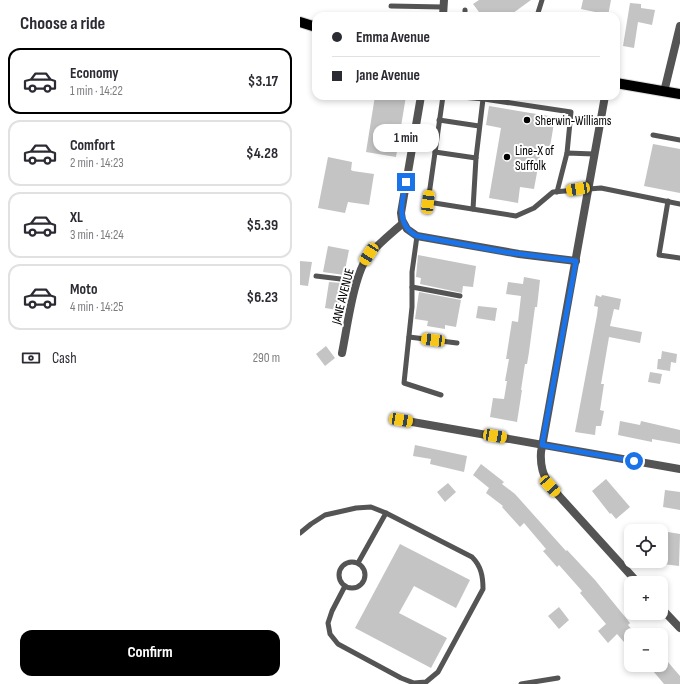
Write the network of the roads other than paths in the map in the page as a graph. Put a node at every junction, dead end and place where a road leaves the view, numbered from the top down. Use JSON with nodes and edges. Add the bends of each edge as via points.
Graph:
{"nodes":[{"id":1,"x":540,"y":1,"type":"edge"},
{"id":2,"x":443,"y":3,"type":"edge"},
{"id":3,"x":391,"y":6,"type":"dead end"},
{"id":4,"x":537,"y":12,"type":"edge"},
{"id":5,"x":300,"y":22,"type":"edge"},
{"id":6,"x":312,"y":26,"type":"edge"},
{"id":7,"x":680,"y":30,"type":"edge"},
{"id":8,"x":620,"y":85,"type":"edge"},
{"id":9,"x":664,"y":92,"type":"junction"},
{"id":10,"x":680,"y":94,"type":"edge"},
{"id":11,"x":420,"y":100,"type":"edge"},
{"id":12,"x":443,"y":100,"type":"edge"},
{"id":13,"x":482,"y":100,"type":"edge"},
{"id":14,"x":489,"y":100,"type":"edge"},
{"id":15,"x":604,"y":100,"type":"edge"},
{"id":16,"x":440,"y":120,"type":"junction"},
{"id":17,"x":479,"y":126,"type":"junction"},
{"id":18,"x":653,"y":135,"type":"dead end"},
{"id":19,"x":680,"y":140,"type":"edge"},
{"id":20,"x":435,"y":152,"type":"junction"},
{"id":21,"x":567,"y":153,"type":"junction"},
{"id":22,"x":594,"y":154,"type":"junction"},
{"id":23,"x":476,"y":158,"type":"junction"},
{"id":24,"x":588,"y":188,"type":"junction"},
{"id":25,"x":557,"y":192,"type":"junction"},
{"id":26,"x":668,"y":201,"type":"junction"},
{"id":27,"x":680,"y":204,"type":"edge"},
{"id":28,"x":473,"y":209,"type":"junction"},
{"id":29,"x":403,"y":223,"type":"junction"},
{"id":30,"x":417,"y":236,"type":"junction"},
{"id":31,"x":680,"y":258,"type":"edge"},
{"id":32,"x":576,"y":261,"type":"junction"},
{"id":33,"x":316,"y":276,"type":"dead end"},
{"id":34,"x":357,"y":282,"type":"junction"},
{"id":35,"x":412,"y":287,"type":"junction"},
{"id":36,"x":460,"y":296,"type":"dead end"},
{"id":37,"x":409,"y":337,"type":"junction"},
{"id":38,"x":457,"y":343,"type":"dead end"},
{"id":39,"x":342,"y":353,"type":"dead end"},
{"id":40,"x":441,"y":395,"type":"dead end"},
{"id":41,"x":401,"y":420,"type":"dead end"},
{"id":42,"x":542,"y":445,"type":"junction"},
{"id":43,"x":680,"y":469,"type":"edge"},
{"id":44,"x":386,"y":513,"type":"junction"},
{"id":45,"x":300,"y":533,"type":"edge"},
{"id":46,"x":358,"y":564,"type":"junction"},
{"id":47,"x":632,"y":576,"type":"edge"},
{"id":48,"x":345,"y":586,"type":"junction"},
{"id":49,"x":668,"y":615,"type":"edge"},
{"id":50,"x":680,"y":628,"type":"edge"},
{"id":51,"x":558,"y":678,"type":"dead end"},
{"id":52,"x":521,"y":684,"type":"edge"}],
"edges":[{"from":1,"to":4,"type":"lane"},
{"from":2,"to":3,"type":"lane"},
{"from":5,"to":6,"type":"main road"},
{"from":7,"to":9,"type":"street"},
{"from":8,"to":9,"type":"main road"},
{"from":9,"to":10,"type":"main road"},
{"from":11,"to":29,"type":"street","via":[[403,196]]},
{"from":12,"to":16,"type":"lane"},
{"from":13,"to":17,"type":"lane"},
{"from":14,"to":21,"type":"lane","via":[[571,112]]},
{"from":15,"to":22,"type":"street"},
{"from":16,"to":17,"type":"lane"},
{"from":16,"to":20,"type":"lane"},
{"from":17,"to":23,"type":"lane"},
{"from":18,"to":19,"type":"lane"},
{"from":20,"to":23,"type":"lane"},
{"from":20,"to":28,"type":"lane","via":[[428,202]]},
{"from":21,"to":22,"type":"lane"},
{"from":21,"to":25,"type":"lane"},
{"from":22,"to":24,"type":"street"},
{"from":23,"to":28,"type":"lane"},
{"from":24,"to":25,"type":"lane"},
{"from":24,"to":26,"type":"lane","via":[[601,188]]},
{"from":24,"to":32,"type":"street"},
{"from":25,"to":28,"type":"lane","via":[[553,192],[534,208],[516,216]]},
{"from":26,"to":27,"type":"lane"},
{"from":26,"to":31,"type":"lane","via":[[660,255]]},
{"from":29,"to":30,"type":"street"},
{"from":29,"to":34,"type":"street","name":"JANE AVENUE","via":[[369,254],[362,265]]},
{"from":30,"to":32,"type":"street","via":[[512,253]]},
{"from":30,"to":35,"type":"lane"},
{"from":32,"to":42,"type":"street"},
{"from":33,"to":34,"type":"lane"},
{"from":34,"to":39,"type":"street","name":"JANE AVENUE"},
{"from":35,"to":36,"type":"lane"},
{"from":35,"to":37,"type":"lane"},
{"from":37,"to":38,"type":"lane"},
{"from":37,"to":40,"type":"lane","via":[[404,383]]},
{"from":41,"to":42,"type":"street"},
{"from":42,"to":43,"type":"street"},
{"from":42,"to":47,"type":"street","via":[[541,465],[550,486]]},
{"from":44,"to":45,"type":"lane","via":[[371,508],[333,513],[325,515]]},
{"from":44,"to":46,"type":"lane"},
{"from":44,"to":48,"type":"lane","via":[[472,557],[481,571],[483,589],[438,672],[426,682],[414,683],[338,644],[330,634],[328,623]]},
{"from":46,"to":48,"type":"lane","via":[[346,563],[340,569],[340,580]]},
{"from":46,"to":48,"type":"lane","via":[[364,570],[364,579],[358,586]]},
{"from":49,"to":50,"type":"street"},
{"from":51,"to":52,"type":"lane"}]}
